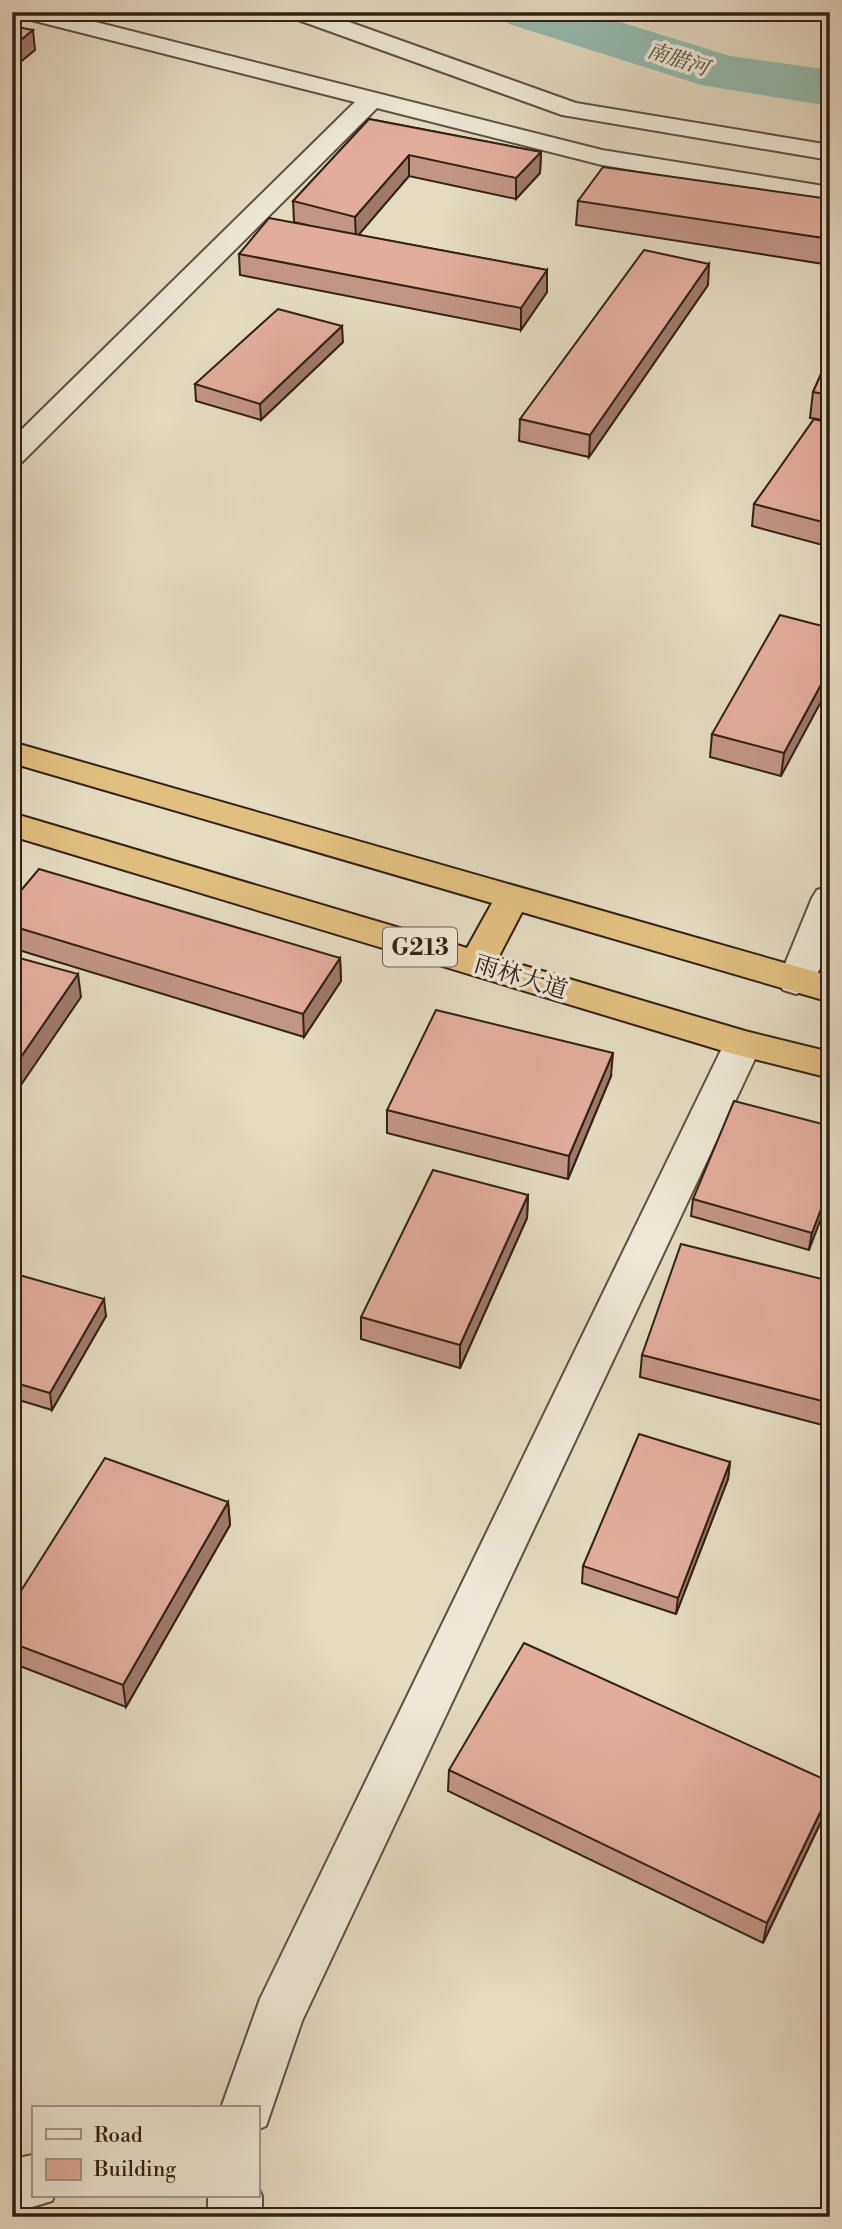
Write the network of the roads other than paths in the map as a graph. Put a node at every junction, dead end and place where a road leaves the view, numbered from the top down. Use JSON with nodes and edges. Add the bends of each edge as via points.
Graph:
{"nodes":[{"id":1,"x":27,"y":12,"type":"edge"},
{"id":2,"x":298,"y":12,"type":"edge"},
{"id":3,"x":372,"y":99,"type":"junction"},
{"id":4,"x":830,"y":153,"type":"edge"},
{"id":5,"x":830,"y":195,"type":"edge"},
{"id":6,"x":12,"y":456,"type":"edge"},
{"id":7,"x":12,"y":752,"type":"edge"},
{"id":8,"x":12,"y":824,"type":"edge"},
{"id":9,"x":512,"y":898,"type":"junction"},
{"id":10,"x":830,"y":898,"type":"edge"},
{"id":11,"x":477,"y":964,"type":"junction"},
{"id":12,"x":813,"y":985,"type":"edge"},
{"id":13,"x":743,"y":1044,"type":"junction"},
{"id":14,"x":830,"y":1065,"type":"edge"},
{"id":15,"x":248,"y":2106,"type":"edge"},
{"id":16,"x":32,"y":2182,"type":"edge"},
{"id":17,"x":12,"y":2186,"type":"edge"},
{"id":18,"x":235,"y":2198,"type":"edge"},
{"id":19,"x":235,"y":2217,"type":"edge"}],
"edges":[{"from":1,"to":3,"type":"street"},
{"from":2,"to":4,"type":"street","via":[[571,110]]},
{"from":3,"to":5,"type":"street","via":[[602,157]]},
{"from":3,"to":6,"type":"street"},
{"from":7,"to":9,"type":"highway"},
{"from":8,"to":11,"type":"highway","name":"雨林大道","number":"G213"},
{"from":9,"to":11,"type":"highway"},
{"from":9,"to":12,"type":"highway"},
{"from":10,"to":12,"type":"street"},
{"from":11,"to":13,"type":"highway","name":"雨林大道","number":"G213"},
{"from":13,"to":14,"type":"highway","name":"雨林大道","number":"G213"},
{"from":13,"to":15,"type":"street","via":[[278,2016]]},
{"from":16,"to":17,"type":"street"},
{"from":18,"to":19,"type":"street"}]}
